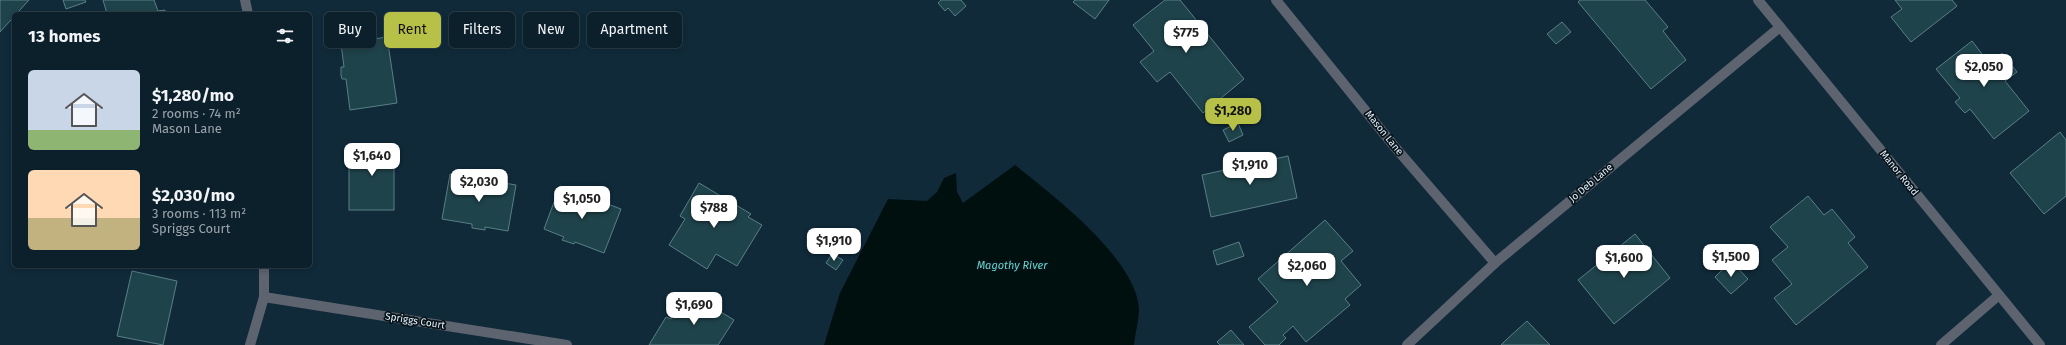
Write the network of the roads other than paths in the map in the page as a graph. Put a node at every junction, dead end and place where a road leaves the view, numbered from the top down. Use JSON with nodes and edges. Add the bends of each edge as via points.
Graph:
{"nodes":[{"id":1,"x":245,"y":0,"type":"edge"},
{"id":2,"x":1276,"y":0,"type":"edge"},
{"id":3,"x":1758,"y":0,"type":"edge"},
{"id":4,"x":248,"y":12,"type":"edge"},
{"id":5,"x":1780,"y":27,"type":"junction"},
{"id":6,"x":1495,"y":263,"type":"junction"},
{"id":7,"x":264,"y":268,"type":"edge"},
{"id":8,"x":1999,"y":295,"type":"junction"},
{"id":9,"x":264,"y":296,"type":"junction"},
{"id":10,"x":250,"y":345,"type":"edge"},
{"id":11,"x":567,"y":345,"type":"edge"},
{"id":12,"x":1407,"y":345,"type":"edge"},
{"id":13,"x":1941,"y":345,"type":"edge"},
{"id":14,"x":2040,"y":345,"type":"edge"}],
"edges":[{"from":1,"to":4,"type":"street"},
{"from":2,"to":6,"type":"street","name":"Mason Lane","via":[[1394,146]]},
{"from":3,"to":5,"type":"street","name":"Manor Road"},
{"from":5,"to":6,"type":"street","name":"Jo Deb Lane"},
{"from":5,"to":8,"type":"street","name":"Manor Road"},
{"from":6,"to":12,"type":"street","name":"Jo Deb Lane"},
{"from":7,"to":9,"type":"street"},
{"from":8,"to":13,"type":"street"},
{"from":8,"to":14,"type":"street","name":"Manor Road"},
{"from":9,"to":10,"type":"street"},
{"from":9,"to":11,"type":"street","name":"Spriggs Court"}]}
